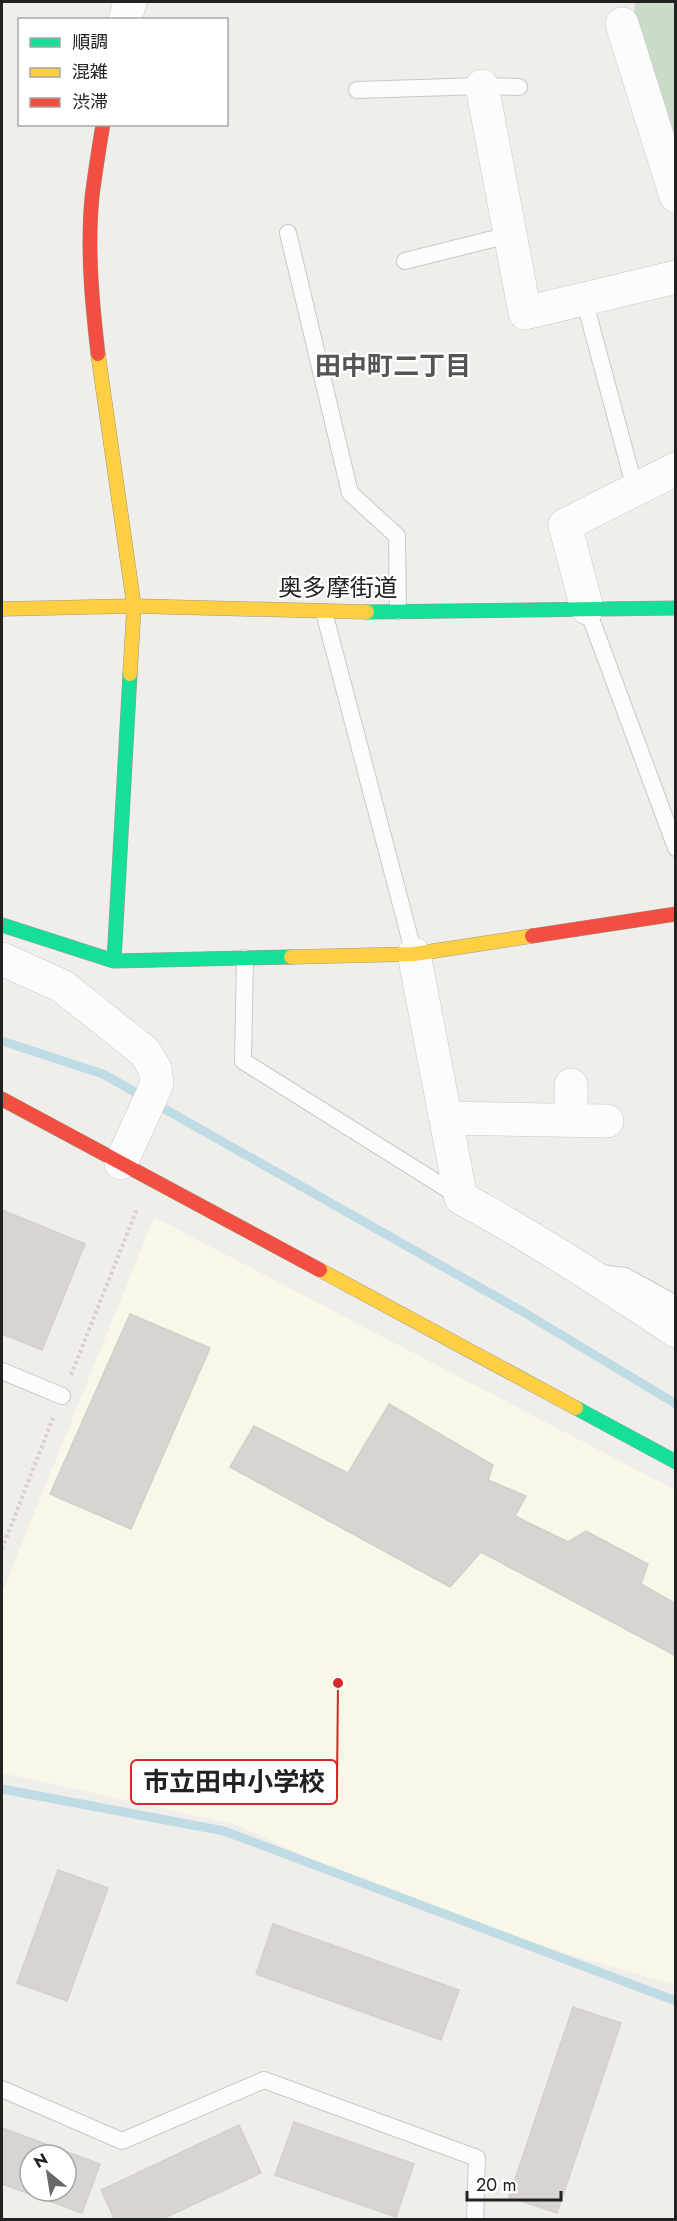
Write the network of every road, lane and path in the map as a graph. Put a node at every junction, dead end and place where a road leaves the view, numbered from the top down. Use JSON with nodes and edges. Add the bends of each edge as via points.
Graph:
{"nodes":[{"id":1,"x":130,"y":2,"type":"edge"},
{"id":2,"x":126,"y":18,"type":"edge"},
{"id":3,"x":622,"y":24,"type":"dead end"},
{"id":4,"x":482,"y":86,"type":"junction"},
{"id":5,"x":519,"y":87,"type":"dead end"},
{"id":6,"x":357,"y":90,"type":"dead end"},
{"id":7,"x":103,"y":126,"type":"edge"},
{"id":8,"x":675,"y":196,"type":"edge"},
{"id":9,"x":288,"y":233,"type":"dead end"},
{"id":10,"x":509,"y":235,"type":"junction"},
{"id":11,"x":405,"y":261,"type":"dead end"},
{"id":12,"x":675,"y":277,"type":"edge"},
{"id":13,"x":584,"y":299,"type":"junction"},
{"id":14,"x":675,"y":469,"type":"edge"},
{"id":15,"x":635,"y":489,"type":"junction"},
{"id":16,"x":134,"y":606,"type":"junction"},
{"id":17,"x":587,"y":608,"type":"junction"},
{"id":18,"x":675,"y":608,"type":"edge"},
{"id":19,"x":2,"y":609,"type":"edge"},
{"id":20,"x":398,"y":611,"type":"junction"},
{"id":21,"x":324,"y":612,"type":"junction"},
{"id":22,"x":675,"y":848,"type":"edge"},
{"id":23,"x":675,"y":914,"type":"edge"},
{"id":24,"x":2,"y":925,"type":"edge"},
{"id":25,"x":414,"y":954,"type":"junction"},
{"id":26,"x":245,"y":958,"type":"junction"},
{"id":27,"x":2,"y":959,"type":"edge"},
{"id":28,"x":114,"y":961,"type":"junction"},
{"id":29,"x":571,"y":1085,"type":"dead end"},
{"id":30,"x":2,"y":1099,"type":"edge"},
{"id":31,"x":446,"y":1118,"type":"junction"},
{"id":32,"x":571,"y":1120,"type":"junction"},
{"id":33,"x":607,"y":1121,"type":"dead end"},
{"id":34,"x":121,"y":1163,"type":"junction"},
{"id":35,"x":150,"y":1178,"type":"junction"},
{"id":36,"x":461,"y":1198,"type":"junction"},
{"id":37,"x":587,"y":1272,"type":"junction"},
{"id":38,"x":675,"y":1304,"type":"edge"},
{"id":39,"x":675,"y":1331,"type":"edge"},
{"id":40,"x":2,"y":1371,"type":"edge"},
{"id":41,"x":62,"y":1396,"type":"junction"},
{"id":42,"x":675,"y":1462,"type":"edge"},
{"id":43,"x":2,"y":1549,"type":"edge"},
{"id":44,"x":2,"y":2089,"type":"edge"},
{"id":45,"x":476,"y":2220,"type":"edge"}],
"edges":[{"from":1,"to":2,"type":"street"},
{"from":3,"to":8,"type":"street"},
{"from":4,"to":5,"type":"lane"},
{"from":4,"to":6,"type":"lane"},
{"from":4,"to":10,"type":"street"},
{"from":7,"to":16,"type":"street","via":[[92,198],[91,295]]},
{"from":9,"to":20,"type":"lane","via":[[350,493],[397,536]]},
{"from":10,"to":11,"type":"lane"},
{"from":10,"to":13,"type":"street","via":[[525,313]]},
{"from":12,"to":13,"type":"street"},
{"from":13,"to":15,"type":"lane"},
{"from":14,"to":15,"type":"street"},
{"from":15,"to":17,"type":"street","via":[[565,525]]},
{"from":16,"to":19,"type":"street","name":"奥多摩街道"},
{"from":16,"to":21,"type":"street","name":"奥多摩街道"},
{"from":16,"to":28,"type":"street"},
{"from":17,"to":18,"type":"street","name":"奥多摩街道"},
{"from":17,"to":20,"type":"street","name":"奥多摩街道"},
{"from":17,"to":22,"type":"lane"},
{"from":20,"to":21,"type":"street","name":"奥多摩街道"},
{"from":21,"to":25,"type":"lane"},
{"from":23,"to":25,"type":"street"},
{"from":24,"to":28,"type":"street"},
{"from":25,"to":26,"type":"street"},
{"from":25,"to":31,"type":"street"},
{"from":26,"to":28,"type":"street"},
{"from":26,"to":36,"type":"lane","via":[[243,1061]]},
{"from":27,"to":34,"type":"street","via":[[63,986],[145,1052],[155,1069],[152,1095]]},
{"from":29,"to":32,"type":"street"},
{"from":30,"to":34,"type":"street"},
{"from":31,"to":32,"type":"street"},
{"from":31,"to":36,"type":"street"},
{"from":32,"to":33,"type":"street"},
{"from":34,"to":35,"type":"street"},
{"from":35,"to":41,"type":"path"},
{"from":35,"to":42,"type":"street"},
{"from":36,"to":37,"type":"street"},
{"from":37,"to":38,"type":"lane","via":[[625,1276]]},
{"from":37,"to":39,"type":"street"},
{"from":40,"to":41,"type":"lane"},
{"from":41,"to":43,"type":"path"},
{"from":44,"to":45,"type":"lane","via":[[122,2141],[264,2080],[477,2158]]}]}
